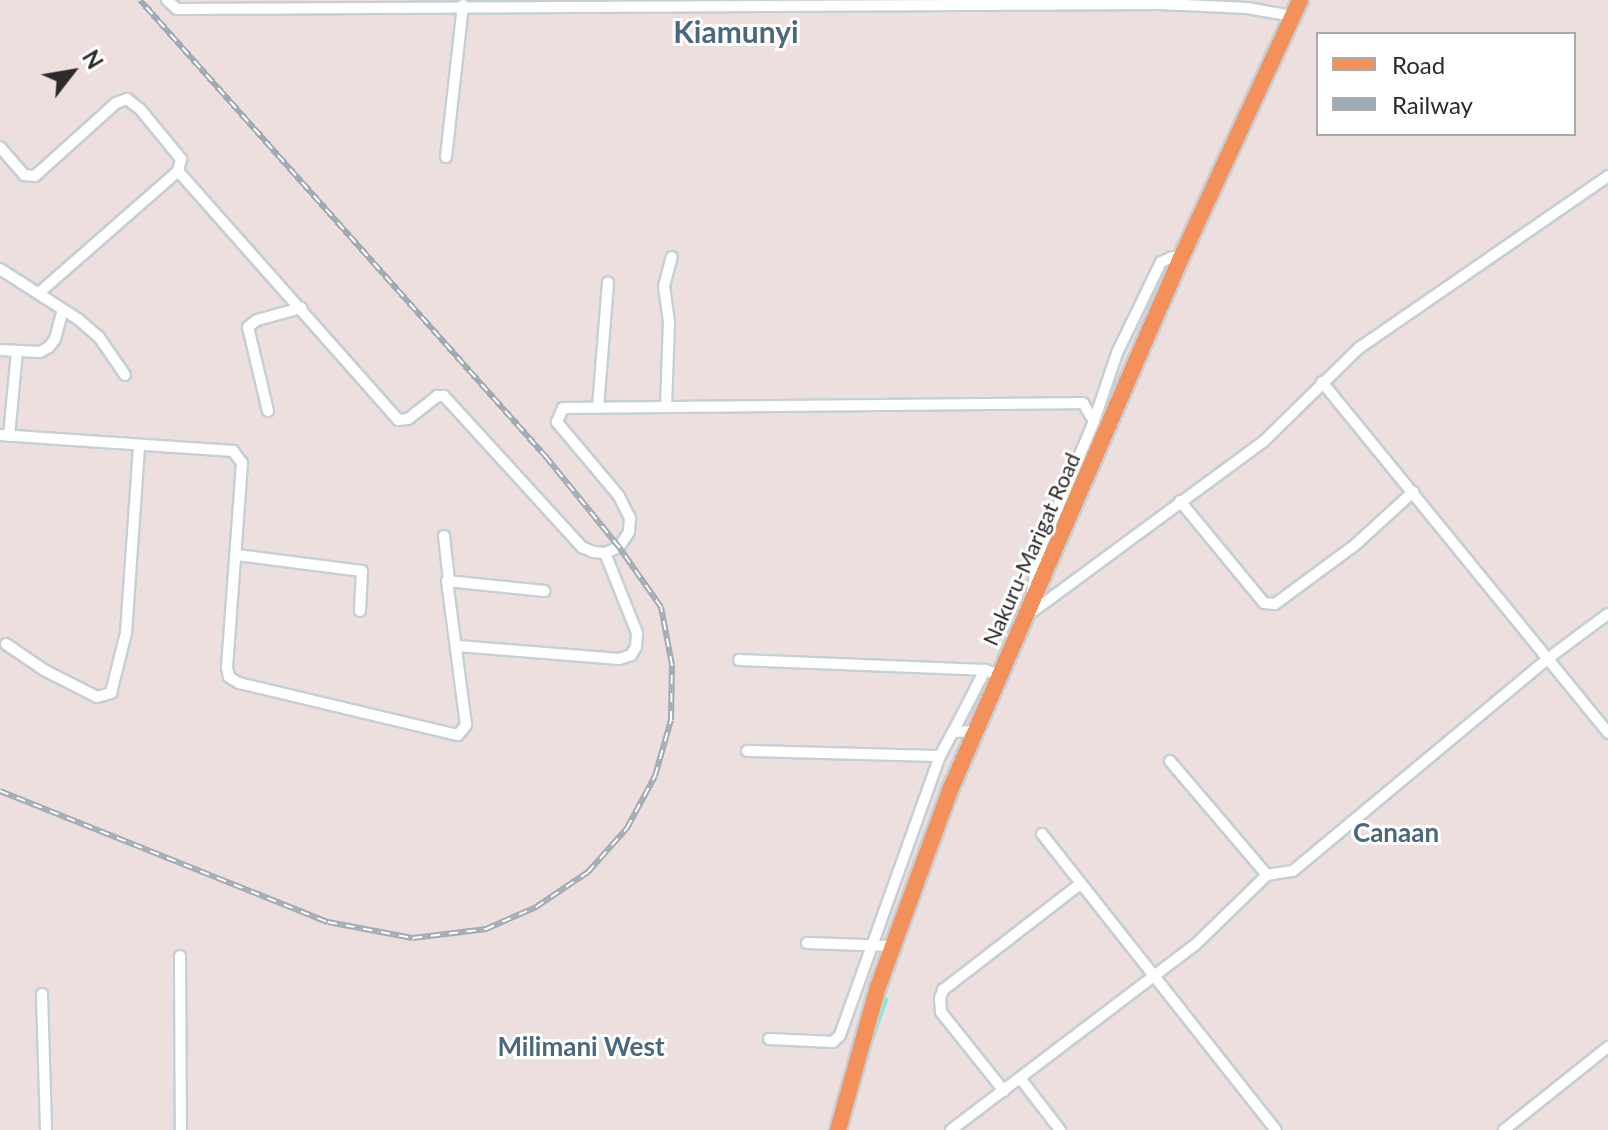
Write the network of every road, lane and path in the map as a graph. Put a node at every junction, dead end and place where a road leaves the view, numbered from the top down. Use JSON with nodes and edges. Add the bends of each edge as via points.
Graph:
{"nodes":[{"id":1,"x":167,"y":0,"type":"edge"},
{"id":2,"x":1160,"y":2,"type":"edge"},
{"id":3,"x":748,"y":3,"type":"edge"},
{"id":4,"x":463,"y":5,"type":"junction"},
{"id":5,"x":1296,"y":8,"type":"edge"},
{"id":6,"x":0,"y":147,"type":"edge"},
{"id":7,"x":446,"y":157,"type":"dead end"},
{"id":8,"x":178,"y":171,"type":"junction"},
{"id":9,"x":1608,"y":176,"type":"edge"},
{"id":10,"x":672,"y":257,"type":"dead end"},
{"id":11,"x":1180,"y":260,"type":"junction"},
{"id":12,"x":0,"y":269,"type":"edge"},
{"id":13,"x":608,"y":282,"type":"dead end"},
{"id":14,"x":40,"y":292,"type":"junction"},
{"id":15,"x":301,"y":308,"type":"junction"},
{"id":16,"x":63,"y":310,"type":"junction"},
{"id":17,"x":0,"y":350,"type":"edge"},
{"id":18,"x":17,"y":351,"type":"junction"},
{"id":19,"x":125,"y":375,"type":"dead end"},
{"id":20,"x":1322,"y":382,"type":"junction"},
{"id":21,"x":1099,"y":402,"type":"junction"},
{"id":22,"x":1083,"y":403,"type":"junction"},
{"id":23,"x":598,"y":407,"type":"junction"},
{"id":24,"x":666,"y":407,"type":"junction"},
{"id":25,"x":268,"y":411,"type":"dead end"},
{"id":26,"x":1094,"y":421,"type":"junction"},
{"id":27,"x":4,"y":435,"type":"edge"},
{"id":28,"x":139,"y":445,"type":"junction"},
{"id":29,"x":1413,"y":492,"type":"junction"},
{"id":30,"x":1180,"y":501,"type":"junction"},
{"id":31,"x":444,"y":536,"type":"dead end"},
{"id":32,"x":605,"y":553,"type":"junction"},
{"id":33,"x":237,"y":555,"type":"junction"},
{"id":34,"x":449,"y":580,"type":"junction"},
{"id":35,"x":544,"y":591,"type":"dead end"},
{"id":36,"x":1028,"y":610,"type":"junction"},
{"id":37,"x":360,"y":611,"type":"dead end"},
{"id":38,"x":1608,"y":614,"type":"edge"},
{"id":39,"x":6,"y":644,"type":"dead end"},
{"id":40,"x":458,"y":646,"type":"junction"},
{"id":41,"x":1550,"y":657,"type":"junction"},
{"id":42,"x":739,"y":660,"type":"dead end"},
{"id":43,"x":992,"y":672,"type":"junction"},
{"id":44,"x":974,"y":731,"type":"junction"},
{"id":45,"x":953,"y":732,"type":"junction"},
{"id":46,"x":1608,"y":733,"type":"edge"},
{"id":47,"x":747,"y":751,"type":"dead end"},
{"id":48,"x":940,"y":756,"type":"junction"},
{"id":49,"x":1170,"y":761,"type":"dead end"},
{"id":50,"x":1042,"y":834,"type":"dead end"},
{"id":51,"x":1267,"y":875,"type":"junction"},
{"id":52,"x":1080,"y":884,"type":"junction"},
{"id":53,"x":807,"y":943,"type":"dead end"},
{"id":54,"x":872,"y":944,"type":"junction"},
{"id":55,"x":892,"y":946,"type":"junction"},
{"id":56,"x":180,"y":956,"type":"dead end"},
{"id":57,"x":1154,"y":975,"type":"junction"},
{"id":58,"x":42,"y":994,"type":"dead end"},
{"id":59,"x":769,"y":1039,"type":"dead end"},
{"id":60,"x":1608,"y":1047,"type":"edge"},
{"id":61,"x":1020,"y":1078,"type":"junction"},
{"id":62,"x":1004,"y":1091,"type":"junction"},
{"id":63,"x":46,"y":1130,"type":"edge"},
{"id":64,"x":181,"y":1130,"type":"edge"},
{"id":65,"x":838,"y":1130,"type":"edge"},
{"id":66,"x":951,"y":1130,"type":"edge"},
{"id":67,"x":1060,"y":1130,"type":"edge"},
{"id":68,"x":1276,"y":1130,"type":"edge"},
{"id":69,"x":1504,"y":1130,"type":"edge"}],
"edges":[{"from":1,"to":4,"type":"street","via":[[177,9]]},
{"from":2,"to":3,"type":"street"},
{"from":2,"to":5,"type":"street"},
{"from":3,"to":4,"type":"street"},
{"from":4,"to":7,"type":"street"},
{"from":5,"to":11,"type":"main road","name":"Nakuru-Marigat Road"},
{"from":6,"to":8,"type":"street","via":[[24,175],[35,176],[127,99],[181,159]]},
{"from":8,"to":14,"type":"street"},
{"from":8,"to":15,"type":"street"},
{"from":9,"to":20,"type":"street","via":[[1404,316]]},
{"from":10,"to":24,"type":"street","via":[[664,286],[669,322]]},
{"from":11,"to":21,"type":"street","via":[[1167,257],[1161,262]]},
{"from":11,"to":36,"type":"main road","name":"Nakuru-Marigat Road"},
{"from":12,"to":14,"type":"street"},
{"from":13,"to":23,"type":"street"},
{"from":14,"to":16,"type":"street"},
{"from":15,"to":25,"type":"street","via":[[248,327]]},
{"from":15,"to":32,"type":"street","via":[[398,420],[444,396],[582,547]]},
{"from":16,"to":18,"type":"street","via":[[49,347]]},
{"from":16,"to":19,"type":"street","via":[[99,337]]},
{"from":17,"to":18,"type":"street"},
{"from":18,"to":27,"type":"street"},
{"from":20,"to":29,"type":"street"},
{"from":20,"to":30,"type":"street","via":[[1263,442]]},
{"from":21,"to":22,"type":"street"},
{"from":21,"to":26,"type":"street"},
{"from":22,"to":24,"type":"street"},
{"from":22,"to":26,"type":"street"},
{"from":23,"to":24,"type":"street"},
{"from":23,"to":32,"type":"street","via":[[563,408],[557,422],[619,496],[630,518],[624,542]]},
{"from":26,"to":36,"type":"street","via":[[1039,552]]},
{"from":27,"to":28,"type":"street"},
{"from":28,"to":33,"type":"street","via":[[233,451],[239,457]]},
{"from":28,"to":39,"type":"street","via":[[126,633],[111,693],[97,697]]},
{"from":29,"to":30,"type":"street","via":[[1355,545],[1275,604],[1264,603]]},
{"from":29,"to":41,"type":"street","via":[[1485,585]]},
{"from":30,"to":36,"type":"street","via":[[1107,559]]},
{"from":31,"to":34,"type":"street"},
{"from":32,"to":40,"type":"street","via":[[637,633],[631,655],[619,659]]},
{"from":33,"to":37,"type":"street","via":[[362,571]]},
{"from":33,"to":40,"type":"street","via":[[227,667],[232,680],[456,735],[466,725]]},
{"from":34,"to":35,"type":"street"},
{"from":34,"to":40,"type":"street"},
{"from":36,"to":43,"type":"main road","name":"Nakuru-Marigat Road"},
{"from":38,"to":41,"type":"street"},
{"from":41,"to":46,"type":"street"},
{"from":41,"to":51,"type":"street","via":[[1293,871]]},
{"from":42,"to":43,"type":"street"},
{"from":43,"to":44,"type":"main road","name":"Nakuru-Marigat Road"},
{"from":43,"to":45,"type":"street"},
{"from":44,"to":45,"type":"street"},
{"from":44,"to":55,"type":"main road","name":"Nakuru-Marigat Road"},
{"from":45,"to":48,"type":"street"},
{"from":47,"to":48,"type":"street"},
{"from":48,"to":54,"type":"street"},
{"from":49,"to":51,"type":"street"},
{"from":50,"to":52,"type":"street"},
{"from":51,"to":57,"type":"street","via":[[1195,945]]},
{"from":52,"to":57,"type":"street"},
{"from":52,"to":62,"type":"street","via":[[943,990],[940,998],[941,1012]]},
{"from":53,"to":54,"type":"street"},
{"from":54,"to":55,"type":"street"},
{"from":54,"to":59,"type":"street","via":[[837,1039]]},
{"from":55,"to":65,"type":"main road","name":"Nakuru-Marigat Road"},
{"from":56,"to":64,"type":"street"},
{"from":57,"to":61,"type":"street"},
{"from":57,"to":68,"type":"street"},
{"from":58,"to":63,"type":"street"},
{"from":60,"to":69,"type":"street"},
{"from":61,"to":62,"type":"street"},
{"from":61,"to":67,"type":"street"},
{"from":62,"to":66,"type":"street"}]}
